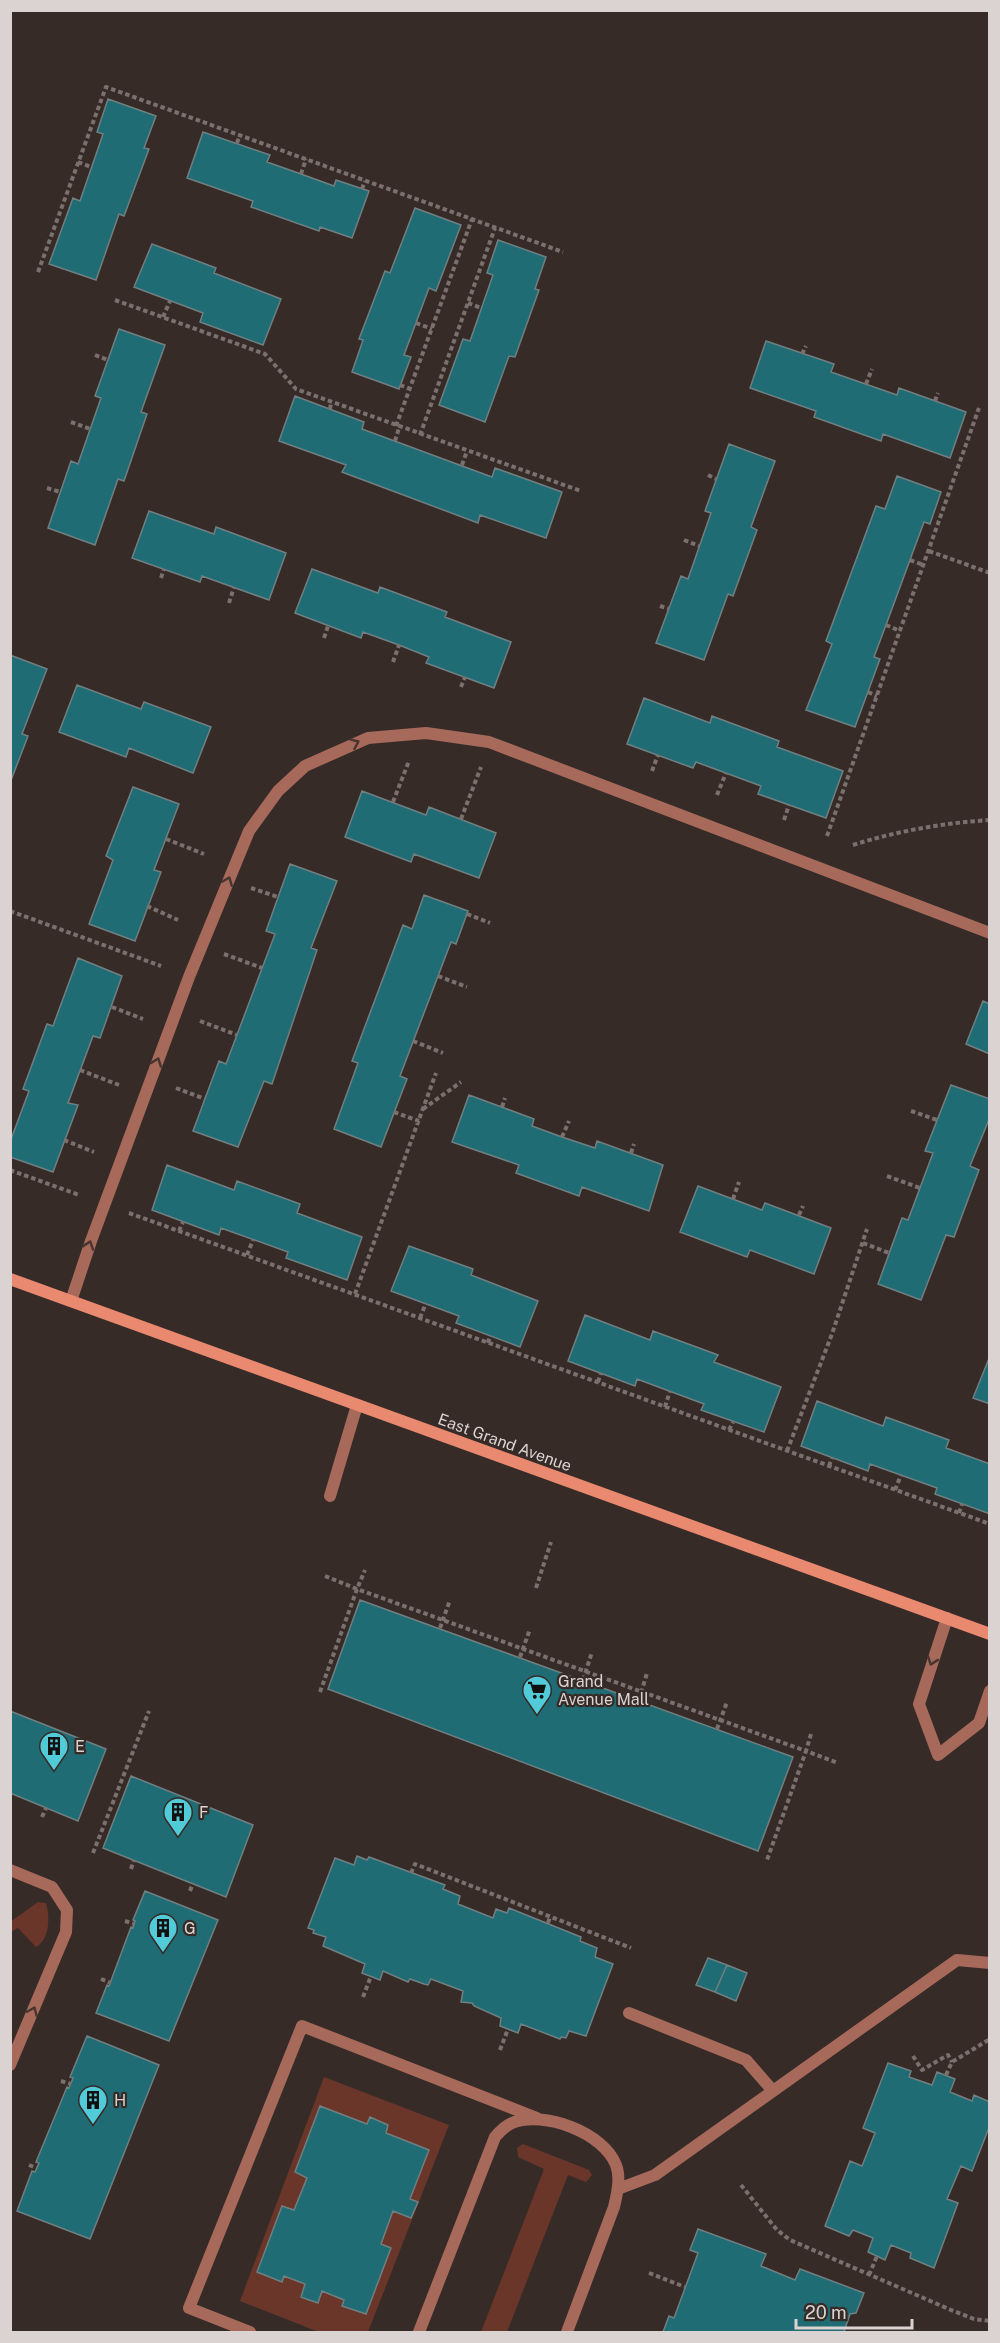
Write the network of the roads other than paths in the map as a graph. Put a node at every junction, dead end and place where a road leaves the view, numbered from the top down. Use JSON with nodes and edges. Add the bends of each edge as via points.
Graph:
{"nodes":[{"id":1,"x":990,"y":933,"type":"edge"},
{"id":2,"x":10,"y":1279,"type":"edge"},
{"id":3,"x":71,"y":1301,"type":"junction"},
{"id":4,"x":357,"y":1405,"type":"junction"},
{"id":5,"x":330,"y":1496,"type":"dead end"},
{"id":6,"x":946,"y":1618,"type":"junction"},
{"id":7,"x":990,"y":1634,"type":"edge"},
{"id":8,"x":990,"y":1691,"type":"edge"},
{"id":9,"x":10,"y":1870,"type":"edge"},
{"id":10,"x":990,"y":1963,"type":"edge"},
{"id":11,"x":629,"y":2013,"type":"dead end"},
{"id":12,"x":10,"y":2065,"type":"edge"},
{"id":13,"x":773,"y":2091,"type":"junction"},
{"id":14,"x":537,"y":2118,"type":"junction"},
{"id":15,"x":618,"y":2189,"type":"junction"},
{"id":16,"x":250,"y":2332,"type":"edge"},
{"id":17,"x":419,"y":2332,"type":"edge"},
{"id":18,"x":567,"y":2332,"type":"edge"}],
"edges":[{"from":3,"to":1,"type":"street","one_way":true,"via":[[189,977],[249,831],[278,791],[305,766],[368,738],[426,733],[489,742]]},
{"from":2,"to":3,"type":"street","name":"East Grand Avenue"},
{"from":3,"to":4,"type":"street","name":"East Grand Avenue"},
{"from":4,"to":5,"type":"street"},
{"from":4,"to":6,"type":"street","name":"East Grand Avenue"},
{"from":6,"to":7,"type":"street","name":"East Grand Avenue"},
{"from":6,"to":8,"type":"street","one_way":true,"via":[[919,1704],[938,1755],[979,1723]]},
{"from":12,"to":9,"type":"street","one_way":true,"via":[[66,1932],[67,1910],[52,1887]]},
{"from":10,"to":13,"type":"street","via":[[957,1960]]},
{"from":11,"to":13,"type":"street","via":[[746,2060]]},
{"from":13,"to":15,"type":"street","via":[[655,2175]]},
{"from":14,"to":15,"type":"street","via":[[572,2127],[604,2146],[616,2166]]},
{"from":14,"to":16,"type":"street","via":[[302,2026],[189,2308]]},
{"from":14,"to":17,"type":"street","via":[[514,2122],[495,2137]]},
{"from":15,"to":18,"type":"street"}]}
